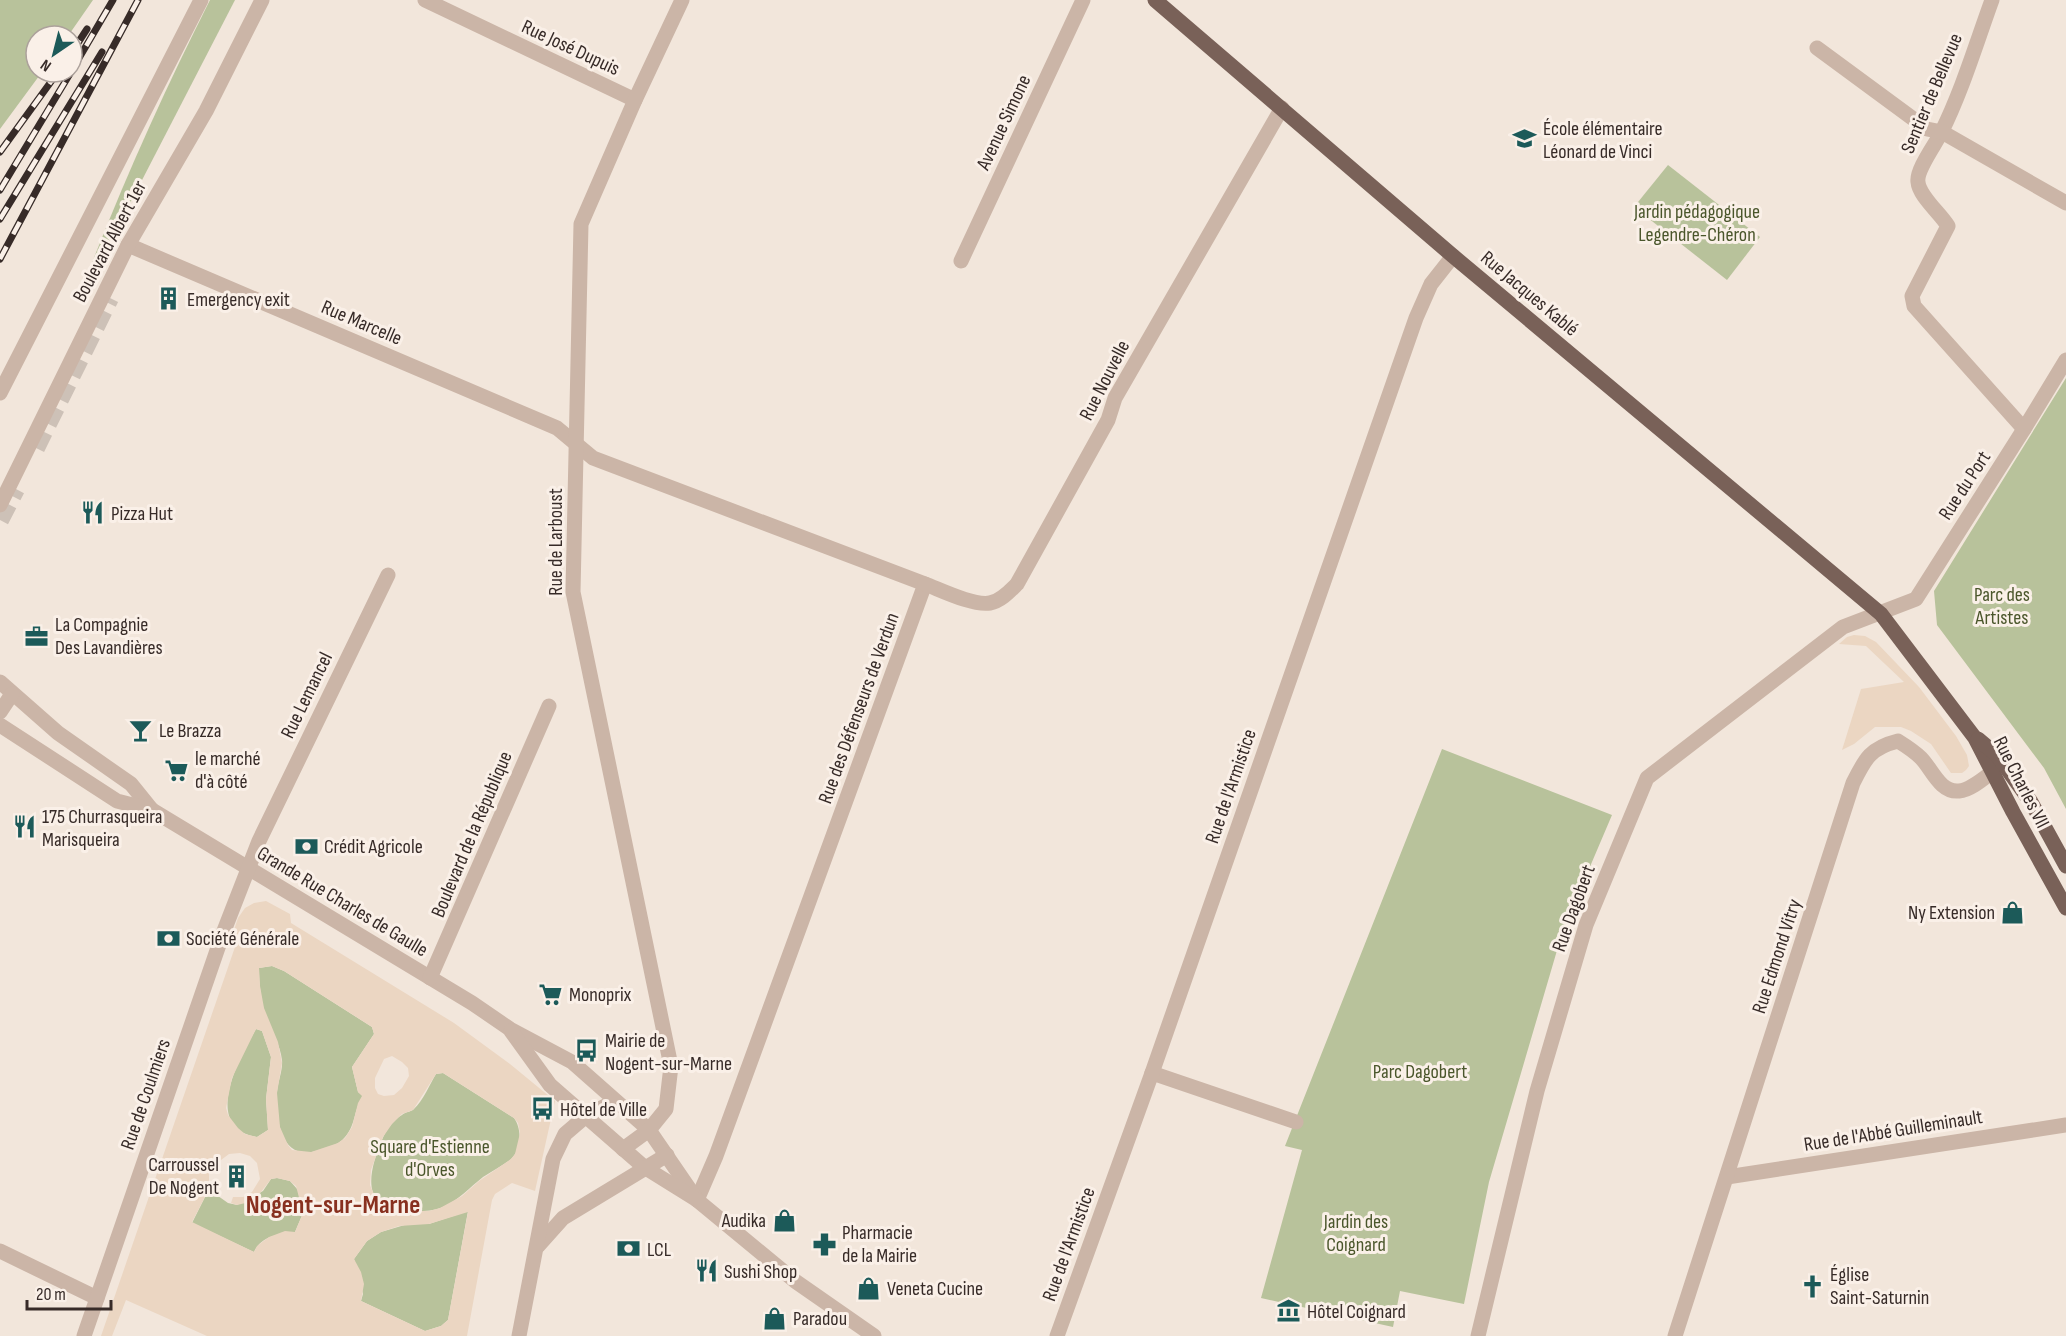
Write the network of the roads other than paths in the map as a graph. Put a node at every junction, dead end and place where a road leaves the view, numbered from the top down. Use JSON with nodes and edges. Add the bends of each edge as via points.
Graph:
{"nodes":[{"id":1,"x":201,"y":0,"type":"edge"},
{"id":2,"x":262,"y":0,"type":"edge"},
{"id":3,"x":425,"y":0,"type":"edge"},
{"id":4,"x":682,"y":0,"type":"edge"},
{"id":5,"x":1083,"y":0,"type":"edge"},
{"id":6,"x":1155,"y":0,"type":"edge"},
{"id":7,"x":1992,"y":0,"type":"edge"},
{"id":8,"x":1817,"y":48,"type":"dead end"},
{"id":9,"x":635,"y":100,"type":"junction"},
{"id":10,"x":1282,"y":108,"type":"junction"},
{"id":11,"x":1942,"y":132,"type":"junction"},
{"id":12,"x":2066,"y":203,"type":"edge"},
{"id":13,"x":128,"y":245,"type":"junction"},
{"id":14,"x":1453,"y":256,"type":"junction"},
{"id":15,"x":961,"y":261,"type":"dead end"},
{"id":16,"x":2066,"y":360,"type":"edge"},
{"id":17,"x":0,"y":393,"type":"edge"},
{"id":18,"x":2025,"y":429,"type":"junction"},
{"id":19,"x":576,"y":443,"type":"junction"},
{"id":20,"x":0,"y":505,"type":"edge"},
{"id":21,"x":388,"y":575,"type":"dead end"},
{"id":22,"x":926,"y":584,"type":"junction"},
{"id":23,"x":1881,"y":614,"type":"junction"},
{"id":24,"x":0,"y":682,"type":"edge"},
{"id":25,"x":12,"y":694,"type":"junction"},
{"id":26,"x":549,"y":706,"type":"dead end"},
{"id":27,"x":0,"y":712,"type":"edge"},
{"id":28,"x":0,"y":725,"type":"edge"},
{"id":29,"x":1975,"y":738,"type":"junction"},
{"id":30,"x":1997,"y":755,"type":"junction"},
{"id":31,"x":1992,"y":772,"type":"junction"},
{"id":32,"x":152,"y":810,"type":"junction"},
{"id":33,"x":2066,"y":866,"type":"edge"},
{"id":34,"x":248,"y":867,"type":"junction"},
{"id":35,"x":2066,"y":908,"type":"edge"},
{"id":36,"x":430,"y":978,"type":"junction"},
{"id":37,"x":510,"y":1029,"type":"junction"},
{"id":38,"x":1152,"y":1073,"type":"junction"},
{"id":39,"x":615,"y":1101,"type":"junction"},
{"id":40,"x":586,"y":1116,"type":"junction"},
{"id":41,"x":1296,"y":1122,"type":"dead end"},
{"id":42,"x":2066,"y":1125,"type":"edge"},
{"id":43,"x":649,"y":1130,"type":"junction"},
{"id":44,"x":623,"y":1149,"type":"junction"},
{"id":45,"x":667,"y":1155,"type":"junction"},
{"id":46,"x":645,"y":1167,"type":"junction"},
{"id":47,"x":1726,"y":1177,"type":"junction"},
{"id":48,"x":697,"y":1200,"type":"junction"},
{"id":49,"x":536,"y":1248,"type":"junction"},
{"id":50,"x":0,"y":1251,"type":"edge"},
{"id":51,"x":97,"y":1298,"type":"junction"},
{"id":52,"x":84,"y":1336,"type":"edge"},
{"id":53,"x":519,"y":1336,"type":"edge"},
{"id":54,"x":874,"y":1336,"type":"edge"},
{"id":55,"x":1057,"y":1336,"type":"edge"},
{"id":56,"x":1478,"y":1336,"type":"edge"},
{"id":57,"x":1675,"y":1336,"type":"edge"}],
"edges":[{"from":1,"to":17,"type":"street","name":"Boulevard Albert 1er"},
{"from":2,"to":13,"type":"street","name":"Boulevard Albert 1er","via":[[206,111]]},
{"from":3,"to":9,"type":"street","name":"Rue José Dupuis"},
{"from":4,"to":9,"type":"street","name":"Rue de Larboust"},
{"from":5,"to":15,"type":"street","name":"Avenue Simone"},
{"from":6,"to":10,"type":"main road","name":"Rue Jacques Kablé"},
{"from":7,"to":11,"type":"street","name":"Sentier de Bellevue"},
{"from":8,"to":11,"type":"street","via":[[1927,129]]},
{"from":9,"to":19,"type":"street","name":"Rue de Larboust","via":[[582,224]]},
{"from":10,"to":14,"type":"main road","name":"Rue Jacques Kablé"},
{"from":10,"to":22,"type":"street","name":"Rue Nouvelle","via":[[1114,398],[1108,420],[1017,584],[989,603],[968,600]]},
{"from":11,"to":12,"type":"street"},
{"from":11,"to":18,"type":"street","name":"Sentier de Bellevue","via":[[1917,176],[1925,198],[1948,226],[1912,296],[1914,306]]},
{"from":13,"to":19,"type":"street","name":"Rue Marcelle","via":[[557,428]]},
{"from":13,"to":20,"type":"street","name":"Boulevard Albert 1er"},
{"from":14,"to":23,"type":"main road","name":"Rue Jacques Kablé"},
{"from":14,"to":38,"type":"street","name":"Rue de l'Armistice","via":[[1431,284],[1416,318]]},
{"from":16,"to":18,"type":"street","name":"Rue du Port"},
{"from":18,"to":23,"type":"street","name":"Rue du Port","via":[[1916,599]]},
{"from":19,"to":22,"type":"street","via":[[593,458]]},
{"from":19,"to":43,"type":"street","name":"Rue de Larboust","via":[[573,592],[671,1066],[666,1109]]},
{"from":21,"to":34,"type":"street","name":"Rue Lemancel"},
{"from":22,"to":48,"type":"street","name":"Rue des Défenseurs de Verdun"},
{"from":23,"to":29,"type":"main road","name":"Rue Charles VII"},
{"from":23,"to":56,"type":"street","name":"Rue Dagobert","via":[[1843,627],[1647,778],[1586,925],[1534,1101]]},
{"from":24,"to":25,"type":"street","name":"Grande Rue Charles de Gaulle"},
{"from":25,"to":27,"type":"street"},
{"from":25,"to":32,"type":"street","name":"Grande Rue Charles de Gaulle","via":[[58,733],[131,784]]},
{"from":26,"to":36,"type":"street","name":"Boulevard de la République"},
{"from":28,"to":32,"type":"street","name":"Grande Rue Charles de Gaulle","via":[[117,801]]},
{"from":29,"to":30,"type":"main road","name":"Rue Charles VII"},
{"from":29,"to":31,"type":"main road","name":"Rue Charles VII"},
{"from":30,"to":31,"type":"street"},
{"from":30,"to":33,"type":"main road","name":"Rue Charles VII","via":[[2031,802]]},
{"from":31,"to":35,"type":"main road","name":"Rue Charles VII"},
{"from":31,"to":47,"type":"street","name":"Rue Edmond Vitry","via":[[1965,790],[1951,791],[1938,781],[1924,760],[1898,741],[1878,747],[1862,765]]},
{"from":32,"to":34,"type":"street","name":"Grande Rue Charles de Gaulle"},
{"from":34,"to":36,"type":"street","name":"Grande Rue Charles de Gaulle"},
{"from":34,"to":51,"type":"street","name":"Rue de Coulmiers"},
{"from":36,"to":37,"type":"street","name":"Grande Rue Charles de Gaulle"},
{"from":37,"to":39,"type":"street","name":"Grande Rue Charles de Gaulle","via":[[572,1062]]},
{"from":37,"to":40,"type":"street","name":"Grande Rue Charles de Gaulle","via":[[550,1085]]},
{"from":38,"to":41,"type":"street"},
{"from":38,"to":55,"type":"street","name":"Rue de l'Armistice"},
{"from":39,"to":40,"type":"street"},
{"from":39,"to":43,"type":"street","name":"Grande Rue Charles de Gaulle"},
{"from":40,"to":44,"type":"street","name":"Grande Rue Charles de Gaulle"},
{"from":40,"to":49,"type":"street","via":[[565,1134],[553,1159]]},
{"from":42,"to":47,"type":"street","name":"Rue de l'Abbé Guilleminault"},
{"from":43,"to":44,"type":"street","name":"Rue de Larboust"},
{"from":43,"to":45,"type":"street","name":"Grande Rue Charles de Gaulle"},
{"from":44,"to":46,"type":"street","name":"Grande Rue Charles de Gaulle"},
{"from":45,"to":46,"type":"street"},
{"from":45,"to":48,"type":"street","name":"Grande Rue Charles de Gaulle"},
{"from":46,"to":48,"type":"street","name":"Grande Rue Charles de Gaulle"},
{"from":46,"to":49,"type":"street","via":[[563,1218]]},
{"from":47,"to":57,"type":"street","name":"Rue Edmond Vitry"},
{"from":48,"to":54,"type":"street","name":"Grande Rue Charles de Gaulle","via":[[795,1281]]},
{"from":49,"to":53,"type":"street"},
{"from":50,"to":51,"type":"street"},
{"from":51,"to":52,"type":"street","name":"Rue de Coulmiers"}]}
